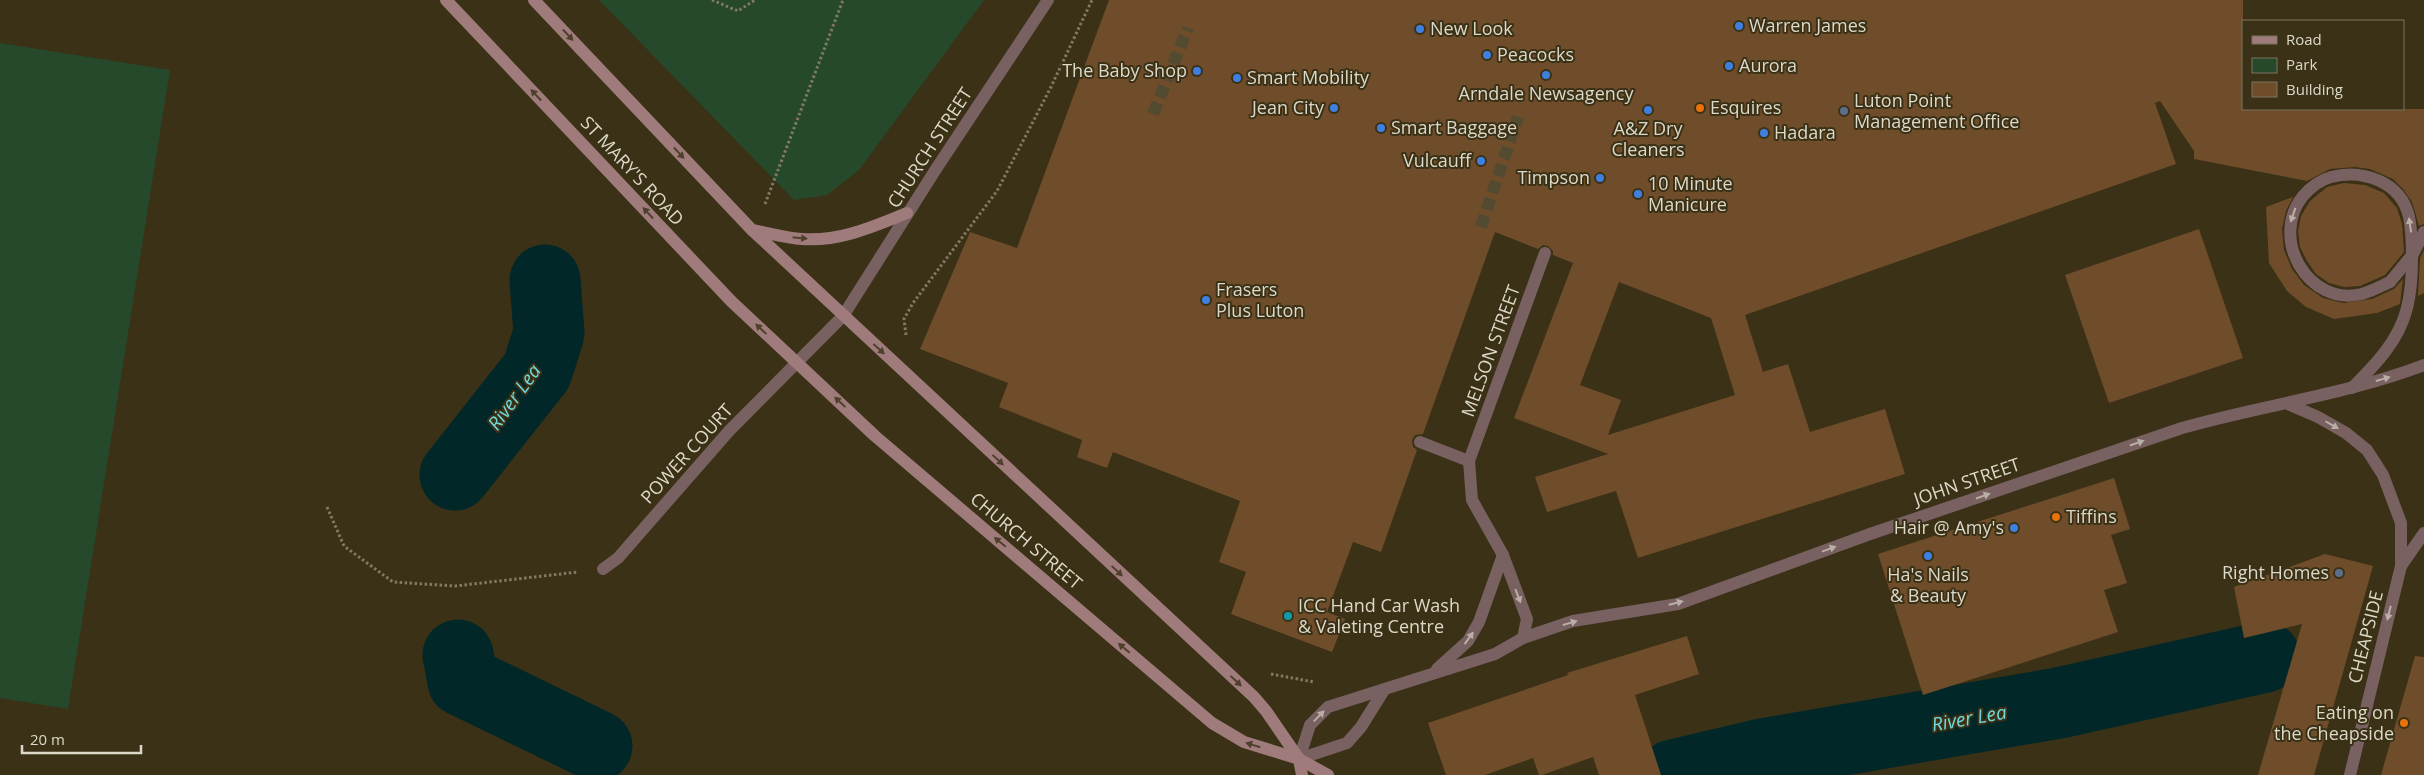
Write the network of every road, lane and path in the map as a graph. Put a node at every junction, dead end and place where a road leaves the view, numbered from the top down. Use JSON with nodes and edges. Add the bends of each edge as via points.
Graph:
{"nodes":[{"id":1,"x":446,"y":0,"type":"edge"},
{"id":2,"x":534,"y":0,"type":"edge"},
{"id":3,"x":712,"y":0,"type":"edge"},
{"id":4,"x":755,"y":0,"type":"edge"},
{"id":5,"x":843,"y":0,"type":"edge"},
{"id":6,"x":1048,"y":0,"type":"edge"},
{"id":7,"x":1092,"y":0,"type":"edge"},
{"id":8,"x":764,"y":207,"type":"dead end"},
{"id":9,"x":908,"y":213,"type":"junction"},
{"id":10,"x":752,"y":230,"type":"junction"},
{"id":11,"x":2424,"y":232,"type":"edge"},
{"id":12,"x":1546,"y":253,"type":"dead end"},
{"id":13,"x":843,"y":316,"type":"junction"},
{"id":14,"x":908,"y":344,"type":"dead end"},
{"id":15,"x":797,"y":362,"type":"junction"},
{"id":16,"x":2424,"y":365,"type":"edge"},
{"id":17,"x":2352,"y":388,"type":"junction"},
{"id":18,"x":2288,"y":404,"type":"junction"},
{"id":19,"x":1420,"y":442,"type":"dead end"},
{"id":20,"x":1469,"y":461,"type":"junction"},
{"id":21,"x":327,"y":507,"type":"dead end"},
{"id":22,"x":2424,"y":533,"type":"edge"},
{"id":23,"x":1503,"y":555,"type":"junction"},
{"id":24,"x":2401,"y":566,"type":"junction"},
{"id":25,"x":603,"y":569,"type":"joint"},
{"id":26,"x":1524,"y":638,"type":"junction"},
{"id":27,"x":1434,"y":672,"type":"junction"},
{"id":28,"x":1268,"y":674,"type":"dead end"},
{"id":29,"x":1322,"y":679,"type":"dead end"},
{"id":30,"x":1384,"y":690,"type":"junction"},
{"id":31,"x":1299,"y":759,"type":"junction"},
{"id":32,"x":1302,"y":775,"type":"edge"},
{"id":33,"x":1328,"y":775,"type":"edge"},
{"id":34,"x":2350,"y":775,"type":"edge"}],
"edges":[{"from":15,"to":1,"type":"street","name":"ST MARY'S ROAD","one_way":true,"via":[[731,301]]},
{"from":2,"to":10,"type":"street","one_way":true},
{"from":3,"to":4,"type":"path","via":[[738,11]]},
{"from":5,"to":8,"type":"path"},
{"from":6,"to":9,"type":"street","name":"CHURCH STREET"},
{"from":7,"to":14,"type":"path","via":[[997,191],[904,319]]},
{"from":10,"to":9,"type":"street","one_way":true,"via":[[802,239],[836,238]]},
{"from":9,"to":13,"type":"street","name":"CHURCH STREET"},
{"from":10,"to":13,"type":"street"},
{"from":17,"to":11,"type":"street","one_way":true,"bridge":true,"via":[[2382,358],[2407,308],[2412,278],[2412,235],[2409,215],[2399,196],[2383,182],[2364,174],[2326,178],[2309,189],[2297,204],[2290,222],[2290,242],[2296,261],[2322,288],[2341,294],[2361,294],[2390,282],[2413,254]]},
{"from":12,"to":20,"type":"street","name":"MELSON STREET"},
{"from":13,"to":15,"type":"street","name":"CHURCH STREET"},
{"from":13,"to":31,"type":"street","name":"CHURCH STREET","one_way":true,"via":[[1254,697]]},
{"from":15,"to":25,"type":"street","name":"POWER COURT","via":[[729,431],[618,558]]},
{"from":31,"to":15,"type":"street","name":"CHURCH STREET","one_way":true,"via":[[1244,742],[1212,723],[875,436]]},
{"from":17,"to":16,"type":"street","name":"JOHN STREET","one_way":true},
{"from":17,"to":18,"type":"street","name":"JOHN STREET"},
{"from":18,"to":24,"type":"street","one_way":true,"via":[[2346,433],[2367,450],[2383,475],[2401,523]]},
{"from":26,"to":18,"type":"street","name":"JOHN STREET","one_way":true,"via":[[1573,621],[1678,604],[1870,534],[2182,428],[2233,413]]},
{"from":19,"to":20,"type":"street"},
{"from":20,"to":23,"type":"street","name":"MELSON STREET","via":[[1472,500]]},
{"from":21,"to":25,"type":"path","via":[[344,546],[393,582],[455,586]]},
{"from":22,"to":24,"type":"street"},
{"from":23,"to":26,"type":"street","name":"MELSON STREET","one_way":true,"via":[[1527,619]]},
{"from":27,"to":23,"type":"street","one_way":true,"via":[[1468,641],[1479,622]]},
{"from":24,"to":34,"type":"street","name":"CHEAPSIDE","one_way":true},
{"from":26,"to":27,"type":"street","name":"JOHN STREET","via":[[1495,654]]},
{"from":27,"to":30,"type":"street","name":"JOHN STREET"},
{"from":28,"to":29,"type":"path","via":[[1313,682]]},
{"from":30,"to":31,"type":"street","via":[[1362,727],[1346,743]]},
{"from":31,"to":30,"type":"street","name":"JOHN STREET","one_way":true,"via":[[1310,725],[1328,707]]},
{"from":31,"to":32,"type":"street","name":"CHURCH STREET"},
{"from":31,"to":33,"type":"street","name":"CHURCH STREET"}]}
